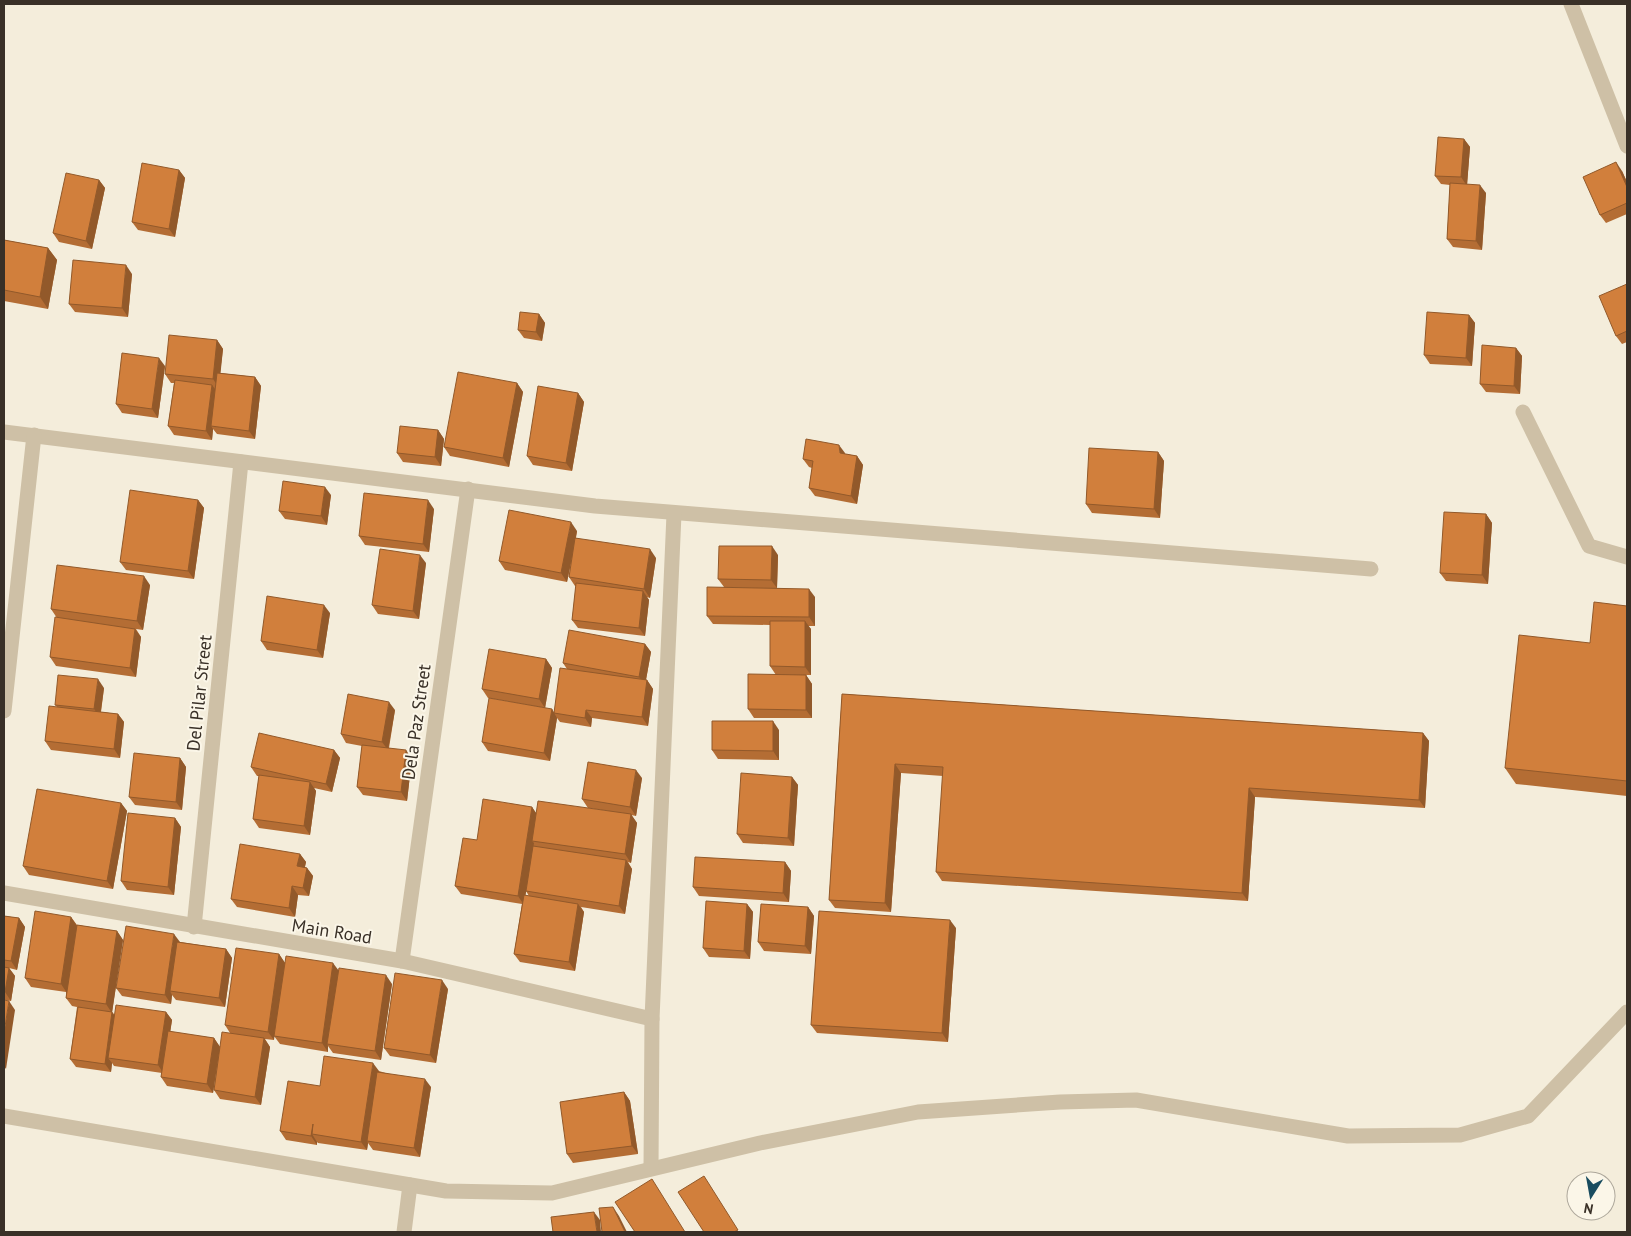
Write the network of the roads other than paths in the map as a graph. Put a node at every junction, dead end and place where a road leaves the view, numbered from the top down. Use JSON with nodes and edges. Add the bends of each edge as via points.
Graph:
{"nodes":[{"id":1,"x":1571,"y":4,"type":"edge"},
{"id":2,"x":1627,"y":146,"type":"edge"},
{"id":3,"x":1522,"y":412,"type":"dead end"},
{"id":4,"x":4,"y":432,"type":"edge"},
{"id":5,"x":34,"y":435,"type":"junction"},
{"id":6,"x":241,"y":462,"type":"junction"},
{"id":7,"x":468,"y":489,"type":"junction"},
{"id":8,"x":674,"y":514,"type":"junction"},
{"id":9,"x":1627,"y":557,"type":"edge"},
{"id":10,"x":1371,"y":569,"type":"dead end"},
{"id":11,"x":4,"y":712,"type":"edge"},
{"id":12,"x":4,"y":893,"type":"edge"},
{"id":13,"x":194,"y":927,"type":"junction"},
{"id":14,"x":402,"y":961,"type":"junction"},
{"id":15,"x":1627,"y":1012,"type":"edge"},
{"id":16,"x":652,"y":1019,"type":"junction"},
{"id":17,"x":4,"y":1116,"type":"edge"},
{"id":18,"x":651,"y":1168,"type":"junction"},
{"id":19,"x":410,"y":1184,"type":"junction"},
{"id":20,"x":404,"y":1232,"type":"edge"}],
"edges":[{"from":1,"to":2,"type":"street"},
{"from":3,"to":9,"type":"street","via":[[1589,546]]},
{"from":4,"to":5,"type":"street"},
{"from":5,"to":6,"type":"street"},
{"from":5,"to":11,"type":"street"},
{"from":6,"to":7,"type":"street"},
{"from":6,"to":13,"type":"street","name":"Del Pilar Street"},
{"from":7,"to":8,"type":"street"},
{"from":7,"to":14,"type":"street","name":"Dela Paz Street"},
{"from":8,"to":10,"type":"street"},
{"from":8,"to":16,"type":"street"},
{"from":12,"to":13,"type":"street","name":"Main Road"},
{"from":13,"to":14,"type":"street","name":"Main Road"},
{"from":14,"to":16,"type":"street","name":"Main Road"},
{"from":15,"to":18,"type":"street","via":[[1528,1116],[1460,1135],[1348,1136],[1136,1100],[1060,1102],[918,1112]]},
{"from":16,"to":18,"type":"street"},
{"from":17,"to":19,"type":"street"},
{"from":18,"to":19,"type":"street","via":[[552,1193],[446,1190]]},
{"from":19,"to":20,"type":"street"}]}
